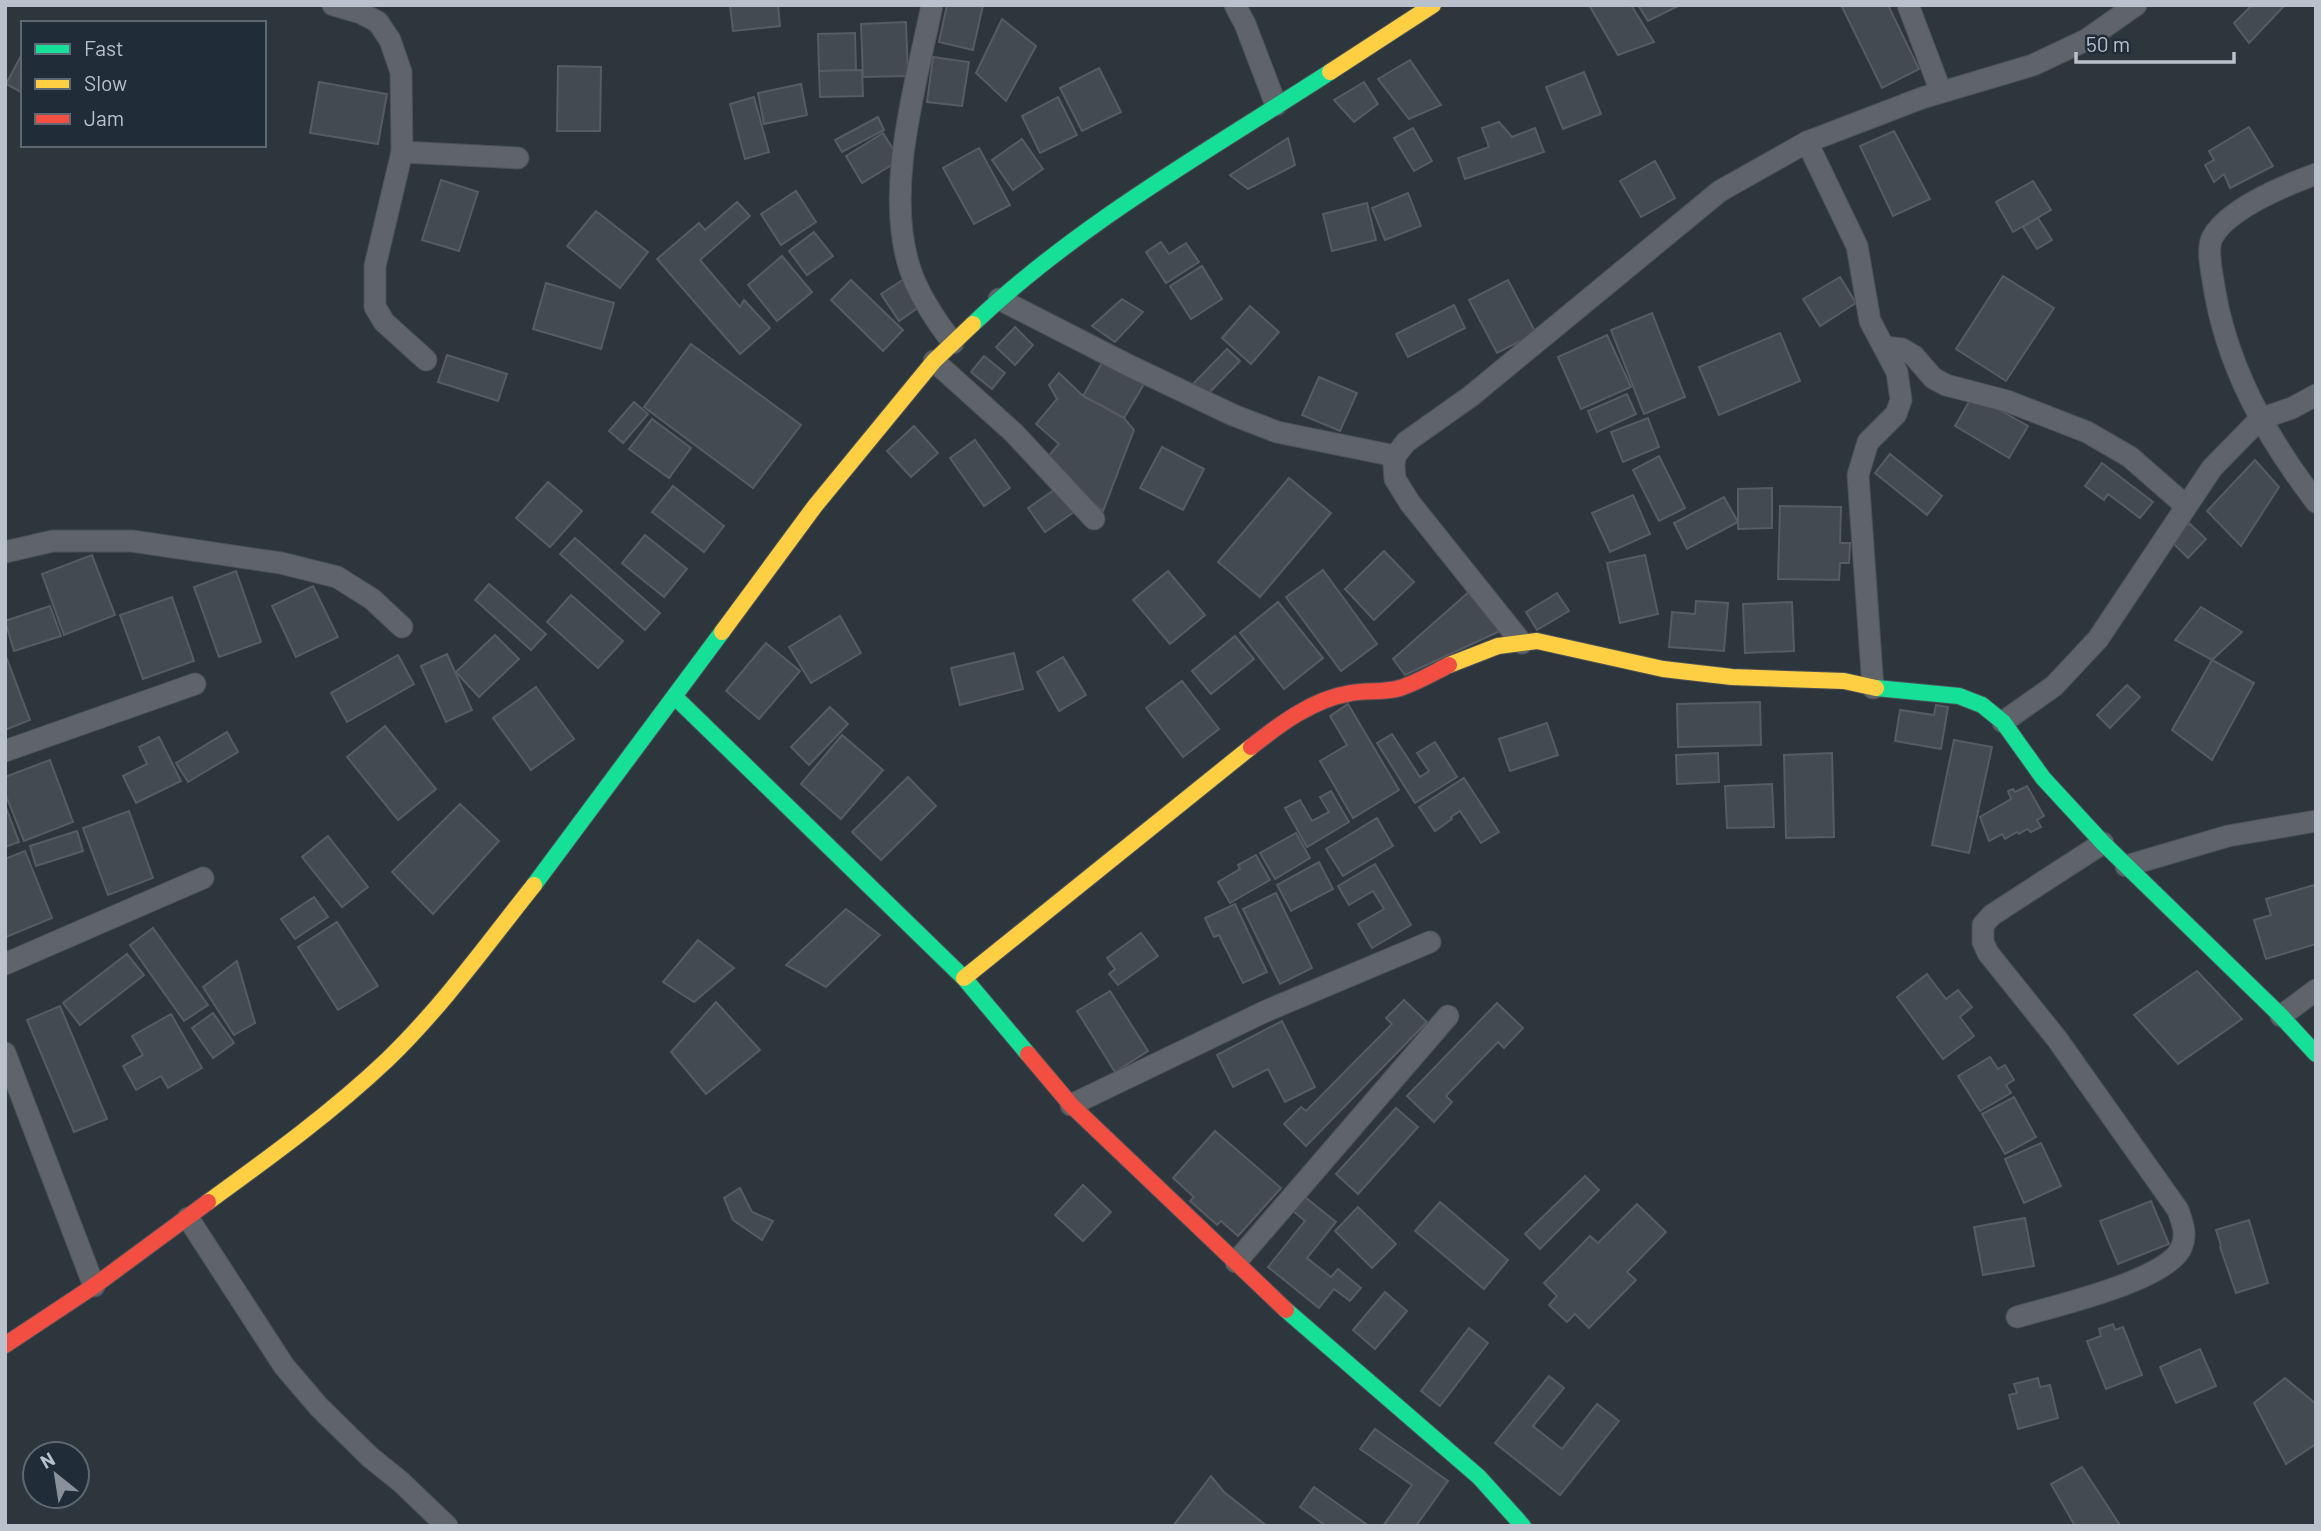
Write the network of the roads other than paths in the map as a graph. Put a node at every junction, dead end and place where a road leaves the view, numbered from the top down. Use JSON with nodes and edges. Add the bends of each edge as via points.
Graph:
{"nodes":[{"id":1,"x":333,"y":5,"type":"edge"},
{"id":2,"x":932,"y":5,"type":"edge"},
{"id":3,"x":1235,"y":5,"type":"edge"},
{"id":4,"x":1433,"y":5,"type":"edge"},
{"id":5,"x":1908,"y":5,"type":"edge"},
{"id":6,"x":2136,"y":5,"type":"edge"},
{"id":7,"x":1941,"y":92,"type":"junction"},
{"id":8,"x":1276,"y":105,"type":"junction"},
{"id":9,"x":1807,"y":142,"type":"junction"},
{"id":10,"x":402,"y":152,"type":"junction"},
{"id":11,"x":518,"y":158,"type":"dead end"},
{"id":12,"x":2316,"y":173,"type":"edge"},
{"id":13,"x":999,"y":299,"type":"junction"},
{"id":14,"x":953,"y":343,"type":"junction"},
{"id":15,"x":1884,"y":347,"type":"junction"},
{"id":16,"x":425,"y":360,"type":"dead end"},
{"id":17,"x":934,"y":361,"type":"junction"},
{"id":18,"x":2316,"y":395,"type":"edge"},
{"id":19,"x":2260,"y":419,"type":"junction"},
{"id":20,"x":1395,"y":456,"type":"junction"},
{"id":21,"x":2316,"y":502,"type":"edge"},
{"id":22,"x":2186,"y":506,"type":"junction"},
{"id":23,"x":1094,"y":519,"type":"dead end"},
{"id":24,"x":5,"y":552,"type":"edge"},
{"id":25,"x":402,"y":627,"type":"dead end"},
{"id":26,"x":1522,"y":643,"type":"junction"},
{"id":27,"x":195,"y":684,"type":"dead end"},
{"id":28,"x":1873,"y":688,"type":"junction"},
{"id":29,"x":675,"y":697,"type":"junction"},
{"id":30,"x":2003,"y":722,"type":"junction"},
{"id":31,"x":5,"y":751,"type":"edge"},
{"id":32,"x":2316,"y":821,"type":"edge"},
{"id":33,"x":2103,"y":843,"type":"junction"},
{"id":34,"x":2126,"y":866,"type":"junction"},
{"id":35,"x":203,"y":878,"type":"dead end"},
{"id":36,"x":1430,"y":942,"type":"dead end"},
{"id":37,"x":5,"y":964,"type":"edge"},
{"id":38,"x":964,"y":978,"type":"junction"},
{"id":39,"x":2316,"y":990,"type":"edge"},
{"id":40,"x":1447,"y":1016,"type":"dead end"},
{"id":41,"x":2281,"y":1016,"type":"junction"},
{"id":42,"x":5,"y":1053,"type":"edge"},
{"id":43,"x":2316,"y":1054,"type":"edge"},
{"id":44,"x":1071,"y":1105,"type":"junction"},
{"id":45,"x":188,"y":1218,"type":"junction"},
{"id":46,"x":1236,"y":1262,"type":"junction"},
{"id":47,"x":94,"y":1286,"type":"junction"},
{"id":48,"x":2017,"y":1317,"type":"dead end"},
{"id":49,"x":5,"y":1345,"type":"edge"},
{"id":50,"x":447,"y":1526,"type":"edge"},
{"id":51,"x":1522,"y":1526,"type":"edge"}],
"edges":[{"from":1,"to":10,"type":"street","via":[[378,22],[390,40],[401,72]]},
{"from":2,"to":14,"type":"street","via":[[901,166],[902,226],[910,269],[933,318]]},
{"from":3,"to":8,"type":"street"},
{"from":4,"to":8,"type":"street"},
{"from":5,"to":7,"type":"street"},
{"from":6,"to":7,"type":"street","via":[[2086,40],[2033,65]]},
{"from":7,"to":9,"type":"street"},
{"from":8,"to":13,"type":"street","via":[[1093,225]]},
{"from":9,"to":15,"type":"street","via":[[1857,246],[1870,321]]},
{"from":9,"to":20,"type":"street","via":[[1720,191],[1471,396],[1406,442]]},
{"from":10,"to":11,"type":"street"},
{"from":10,"to":16,"type":"street","via":[[375,266],[374,307],[384,323]]},
{"from":12,"to":19,"type":"street","via":[[2275,190],[2228,219],[2212,239],[2218,313],[2231,357]]},
{"from":13,"to":14,"type":"street"},
{"from":13,"to":20,"type":"street","via":[[1233,415],[1277,432]]},
{"from":14,"to":17,"type":"street"},
{"from":15,"to":22,"type":"street","via":[[1914,356],[1933,378],[1946,385],[2007,401],[2087,432],[2130,457]]},
{"from":15,"to":28,"type":"street","via":[[1897,372],[1900,400],[1896,414],[1868,442],[1858,475]]},
{"from":17,"to":23,"type":"street","via":[[1014,433]]},
{"from":17,"to":29,"type":"street","via":[[815,506]]},
{"from":18,"to":19,"type":"street"},
{"from":19,"to":21,"type":"street"},
{"from":19,"to":22,"type":"street","via":[[2212,468]]},
{"from":20,"to":26,"type":"street","via":[[1395,479],[1409,503]]},
{"from":22,"to":30,"type":"street","via":[[2098,639],[2054,686]]},
{"from":24,"to":25,"type":"street","via":[[52,541],[132,541],[281,563],[337,577],[372,599]]},
{"from":26,"to":28,"type":"street","via":[[1537,641],[1663,669],[1844,681]]},
{"from":26,"to":38,"type":"street","via":[[1474,654],[1401,688],[1351,693],[1315,705],[1280,724]]},
{"from":27,"to":31,"type":"street"},
{"from":28,"to":30,"type":"street","via":[[1959,696],[1982,705]]},
{"from":29,"to":38,"type":"street"},
{"from":29,"to":45,"type":"street","via":[[440,1004],[388,1059],[314,1125]]},
{"from":30,"to":33,"type":"street","via":[[2043,778]]},
{"from":32,"to":34,"type":"street","via":[[2228,836]]},
{"from":33,"to":34,"type":"street"},
{"from":33,"to":48,"type":"street","via":[[1992,915],[1983,925],[1983,942],[2178,1210],[2185,1228],[2182,1248],[2171,1261],[2136,1281]]},
{"from":34,"to":41,"type":"street"},
{"from":35,"to":37,"type":"street"},
{"from":36,"to":44,"type":"street","via":[[1266,1011]]},
{"from":38,"to":44,"type":"street"},
{"from":39,"to":41,"type":"street"},
{"from":40,"to":46,"type":"street"},
{"from":41,"to":43,"type":"street"},
{"from":42,"to":47,"type":"street"},
{"from":44,"to":46,"type":"street"},
{"from":45,"to":47,"type":"street"},
{"from":45,"to":50,"type":"street","via":[[284,1366],[370,1458]]},
{"from":46,"to":51,"type":"street","via":[[1301,1325],[1479,1477]]},
{"from":47,"to":49,"type":"street"}]}
